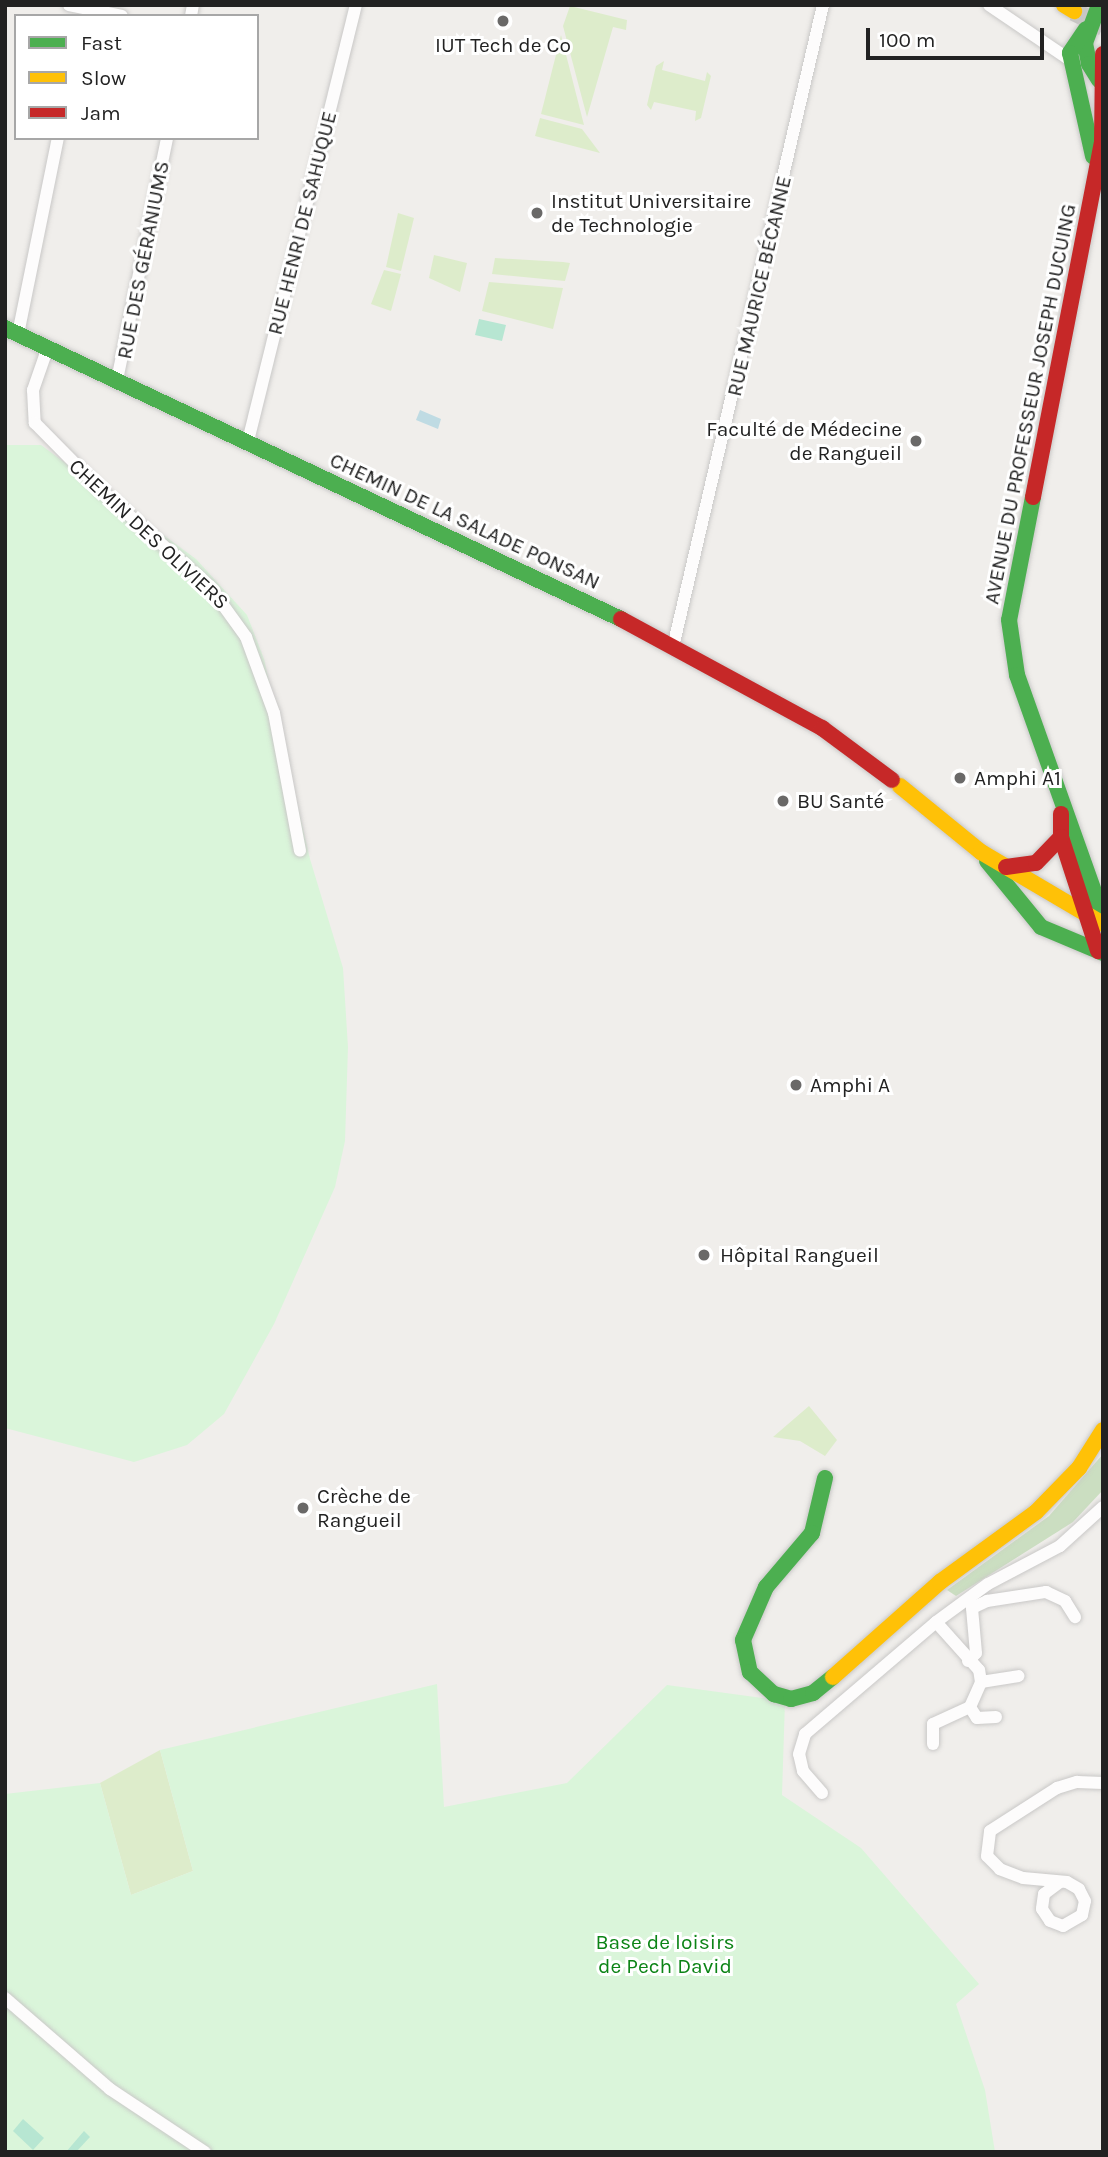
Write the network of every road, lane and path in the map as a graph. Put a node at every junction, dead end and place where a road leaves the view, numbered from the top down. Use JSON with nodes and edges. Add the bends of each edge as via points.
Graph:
{"nodes":[{"id":1,"x":69,"y":5,"type":"edge"},
{"id":2,"x":356,"y":5,"type":"edge"},
{"id":3,"x":823,"y":5,"type":"edge"},
{"id":4,"x":989,"y":5,"type":"edge"},
{"id":5,"x":1099,"y":5,"type":"edge"},
{"id":6,"x":83,"y":12,"type":"edge"},
{"id":7,"x":102,"y":14,"type":"edge"},
{"id":8,"x":1086,"y":29,"type":"junction"},
{"id":9,"x":1103,"y":54,"type":"edge"},
{"id":10,"x":1071,"y":60,"type":"junction"},
{"id":11,"x":1102,"y":83,"type":"edge"},
{"id":12,"x":58,"y":140,"type":"edge"},
{"id":13,"x":167,"y":140,"type":"edge"},
{"id":14,"x":1099,"y":164,"type":"edge"},
{"id":15,"x":11,"y":331,"type":"edge"},
{"id":16,"x":48,"y":347,"type":"junction"},
{"id":17,"x":117,"y":380,"type":"junction"},
{"id":18,"x":248,"y":441,"type":"junction"},
{"id":19,"x":673,"y":647,"type":"junction"},
{"id":20,"x":1060,"y":807,"type":"junction"},
{"id":21,"x":1061,"y":837,"type":"junction"},
{"id":22,"x":300,"y":851,"type":"dead end"},
{"id":23,"x":981,"y":852,"type":"junction"},
{"id":24,"x":1006,"y":867,"type":"junction"},
{"id":25,"x":1095,"y":916,"type":"edge"},
{"id":26,"x":1103,"y":924,"type":"edge"},
{"id":27,"x":1101,"y":956,"type":"edge"},
{"id":28,"x":1103,"y":1430,"type":"edge"},
{"id":29,"x":825,"y":1478,"type":"dead end"},
{"id":30,"x":1103,"y":1507,"type":"edge"},
{"id":31,"x":1075,"y":1618,"type":"dead end"},
{"id":32,"x":936,"y":1622,"type":"junction"},
{"id":33,"x":968,"y":1661,"type":"junction"},
{"id":34,"x":1019,"y":1676,"type":"dead end"},
{"id":35,"x":981,"y":1682,"type":"junction"},
{"id":36,"x":970,"y":1707,"type":"junction"},
{"id":37,"x":996,"y":1717,"type":"dead end"},
{"id":38,"x":933,"y":1744,"type":"dead end"},
{"id":39,"x":1103,"y":1783,"type":"edge"},
{"id":40,"x":822,"y":1793,"type":"dead end"},
{"id":41,"x":1023,"y":1878,"type":"junction"},
{"id":42,"x":1060,"y":1882,"type":"junction"},
{"id":43,"x":1041,"y":1901,"type":"junction"},
{"id":44,"x":5,"y":1998,"type":"edge"},
{"id":45,"x":205,"y":2152,"type":"edge"}],
"edges":[{"from":1,"to":6,"type":"street"},
{"from":2,"to":18,"type":"street","name":"RUE HENRI DE SAHUQUE"},
{"from":3,"to":19,"type":"street","name":"RUE MAURICE BÉCANNE"},
{"from":4,"to":10,"type":"street"},
{"from":5,"to":8,"type":"street"},
{"from":6,"to":7,"type":"street"},
{"from":8,"to":10,"type":"street","via":[[1071,46]]},
{"from":8,"to":11,"type":"street","via":[[1086,57]]},
{"from":9,"to":11,"type":"street","name":"AVENUE DU PROFESSEUR JOSEPH DUCUING"},
{"from":10,"to":11,"type":"street"},
{"from":10,"to":14,"type":"street"},
{"from":11,"to":14,"type":"street","name":"AVENUE DU PROFESSEUR JOSEPH DUCUING"},
{"from":12,"to":15,"type":"street"},
{"from":13,"to":17,"type":"street","name":"RUE DES GÉRANIUMS"},
{"from":14,"to":20,"type":"street","name":"AVENUE DU PROFESSEUR JOSEPH DUCUING","via":[[1009,620],[1017,676]]},
{"from":15,"to":16,"type":"street","name":"CHEMIN DE LA SALADE PONSAN"},
{"from":16,"to":17,"type":"street","name":"CHEMIN DE LA SALADE PONSAN"},
{"from":16,"to":22,"type":"street","name":"CHEMIN DES OLIVIERS","via":[[33,390],[35,423],[103,492],[210,587],[246,637],[274,713]]},
{"from":17,"to":18,"type":"street","name":"CHEMIN DE LA SALADE PONSAN"},
{"from":18,"to":19,"type":"street","name":"CHEMIN DE LA SALADE PONSAN","via":[[597,606]]},
{"from":19,"to":23,"type":"street","name":"CHEMIN DE LA SALADE PONSAN","via":[[822,728]]},
{"from":20,"to":21,"type":"street","name":"AVENUE DU PROFESSEUR JOSEPH DUCUING"},
{"from":20,"to":25,"type":"street","name":"AVENUE DU PROFESSEUR JOSEPH DUCUING"},
{"from":21,"to":24,"type":"street","via":[[1041,860]]},
{"from":21,"to":25,"type":"street","name":"AVENUE DU PROFESSEUR JOSEPH DUCUING"},
{"from":23,"to":24,"type":"street","name":"CHEMIN DE LA SALADE PONSAN"},
{"from":23,"to":27,"type":"street","name":"CHEMIN DE LA SALADE PONSAN","via":[[1041,927]]},
{"from":24,"to":25,"type":"street","name":"CHEMIN DE LA SALADE PONSAN"},
{"from":25,"to":26,"type":"street","name":"CHEMIN DE LA SALADE PONSAN"},
{"from":25,"to":27,"type":"street","name":"AVENUE DU PROFESSEUR JOSEPH DUCUING"},
{"from":28,"to":29,"type":"street","via":[[1079,1468],[1036,1512],[940,1582],[830,1681],[813,1693],[791,1699],[774,1694],[750,1672],[743,1640],[766,1587],[812,1533]]},
{"from":30,"to":32,"type":"street","via":[[1060,1546],[988,1584]]},
{"from":31,"to":33,"type":"street","via":[[1065,1601],[1046,1592],[987,1601],[972,1608],[976,1653]]},
{"from":32,"to":33,"type":"street"},
{"from":32,"to":40,"type":"street","via":[[805,1734],[799,1754],[803,1771]]},
{"from":33,"to":35,"type":"street","via":[[979,1670]]},
{"from":34,"to":35,"type":"street"},
{"from":35,"to":36,"type":"street"},
{"from":36,"to":37,"type":"street","via":[[977,1718]]},
{"from":36,"to":38,"type":"street","via":[[933,1724]]},
{"from":39,"to":41,"type":"street","via":[[1077,1782],[1057,1788],[990,1831],[985,1843],[990,1862]]},
{"from":41,"to":42,"type":"street"},
{"from":41,"to":43,"type":"street"},
{"from":42,"to":43,"type":"street","via":[[1048,1888]]},
{"from":42,"to":43,"type":"street","via":[[1073,1884],[1083,1894],[1085,1908],[1077,1920],[1063,1926],[1050,1921]]},
{"from":44,"to":45,"type":"street","via":[[110,2089]]}]}
